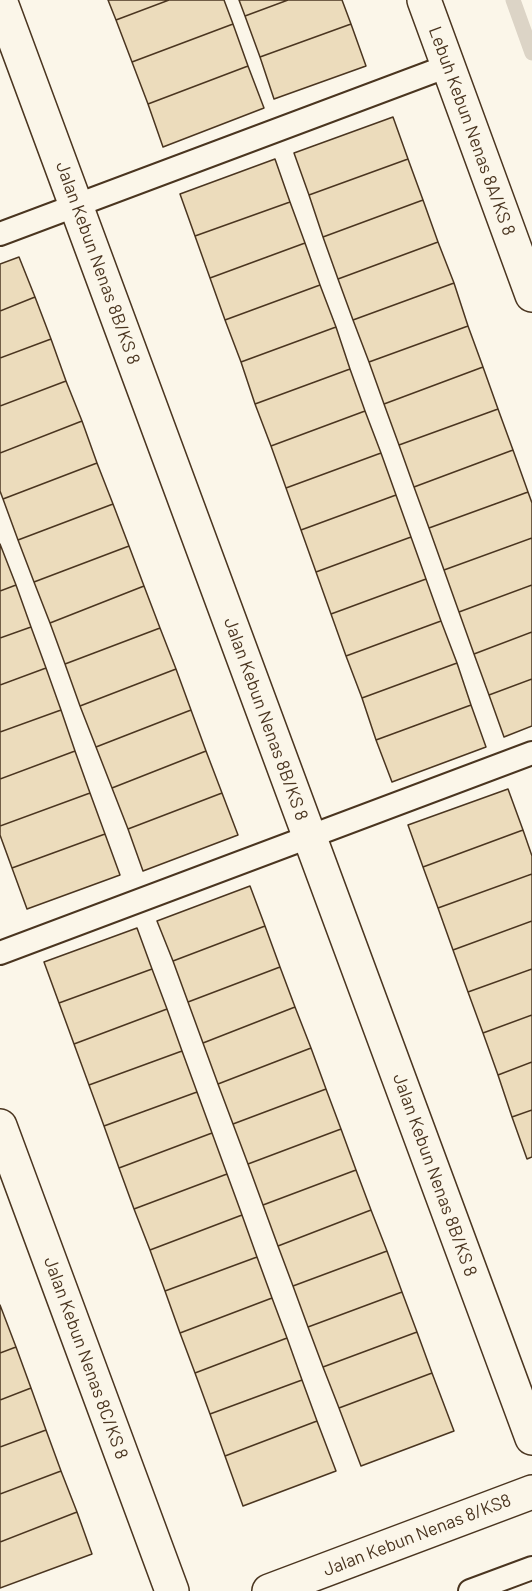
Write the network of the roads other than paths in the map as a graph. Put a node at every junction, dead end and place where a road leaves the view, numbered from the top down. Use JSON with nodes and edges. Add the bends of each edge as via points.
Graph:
{"nodes":[{"id":1,"x":0,"y":0,"type":"edge"},
{"id":2,"x":424,"y":0,"type":"edge"},
{"id":3,"x":448,"y":66,"type":"junction"},
{"id":4,"x":76,"y":205,"type":"junction"},
{"id":5,"x":0,"y":234,"type":"edge"},
{"id":6,"x":532,"y":295,"type":"edge"},
{"id":7,"x":532,"y":753,"type":"edge"},
{"id":8,"x":310,"y":837,"type":"junction"},
{"id":9,"x":0,"y":953,"type":"edge"},
{"id":10,"x":0,"y":1126,"type":"edge"},
{"id":11,"x":532,"y":1438,"type":"edge"},
{"id":12,"x":532,"y":1492,"type":"edge"},
{"id":13,"x":532,"y":1568,"type":"edge"},
{"id":14,"x":172,"y":1591,"type":"edge"},
{"id":15,"x":269,"y":1591,"type":"edge"},
{"id":16,"x":470,"y":1591,"type":"edge"}],
"edges":[{"from":1,"to":4,"type":"street","name":"Jalan Kebun Nenas 8B/KS 8"},
{"from":2,"to":3,"type":"street","name":"Lebuh Kebun Nenas 8A/KS 8"},
{"from":3,"to":4,"type":"lane"},
{"from":3,"to":6,"type":"street","name":"Lebuh Kebun Nenas 8A/KS 8"},
{"from":4,"to":5,"type":"lane"},
{"from":4,"to":8,"type":"street","name":"Jalan Kebun Nenas 8B/KS 8"},
{"from":7,"to":8,"type":"lane"},
{"from":8,"to":9,"type":"lane"},
{"from":8,"to":11,"type":"street","name":"Jalan Kebun Nenas 8B/KS 8"},
{"from":10,"to":14,"type":"street","name":"Jalan Kebun Nenas 8C/KS 8"},
{"from":12,"to":15,"type":"street","name":"Jalan Kebun Nenas 8/KS8"},
{"from":13,"to":16,"type":"lane"}]}
